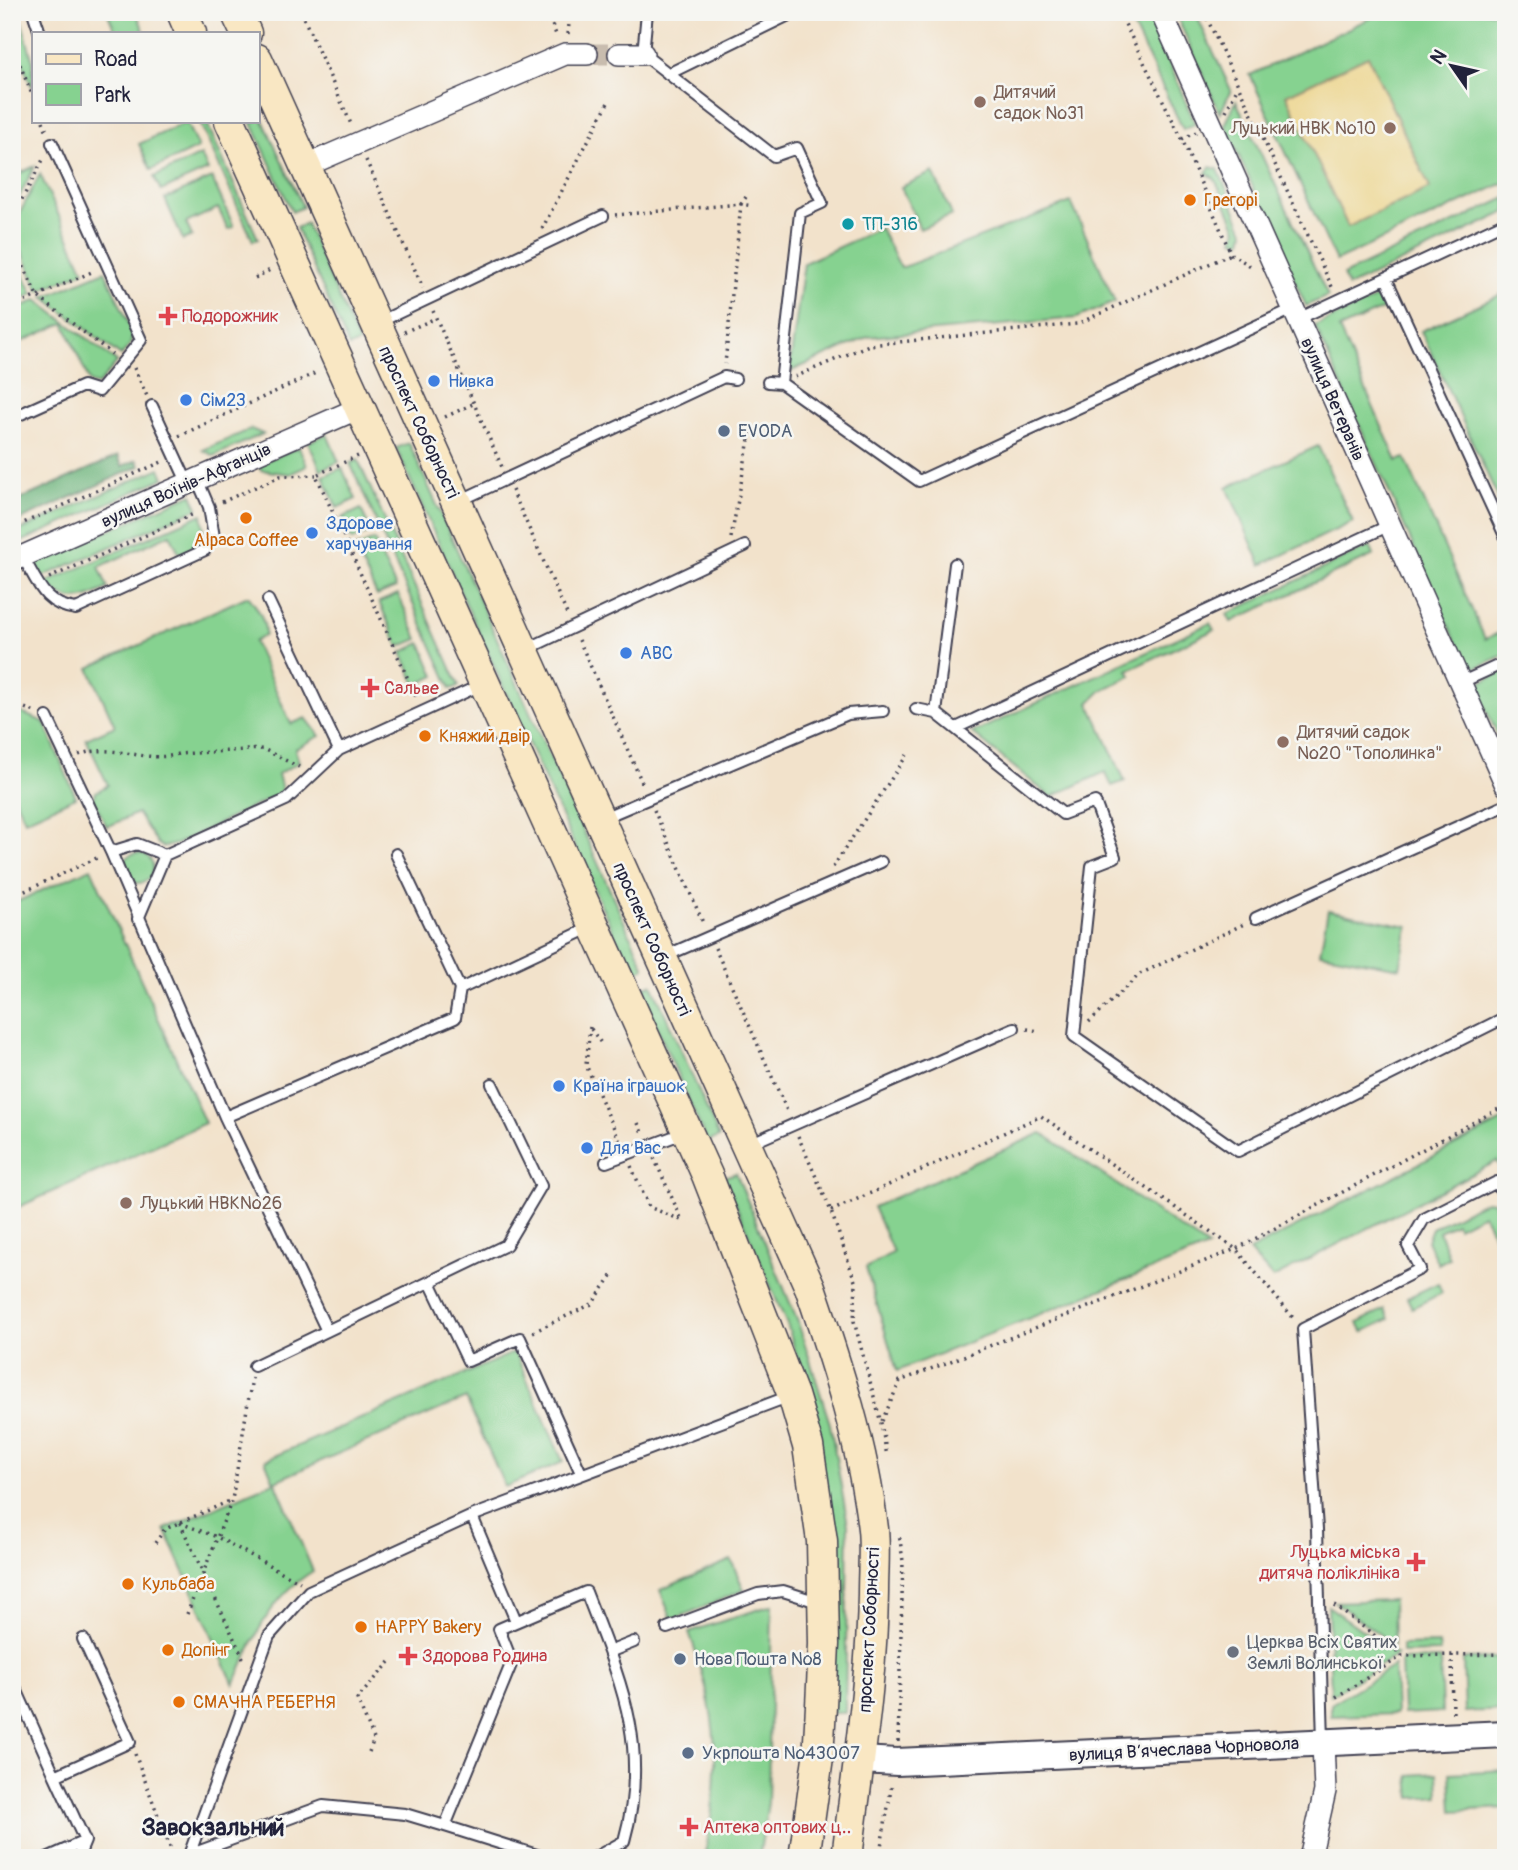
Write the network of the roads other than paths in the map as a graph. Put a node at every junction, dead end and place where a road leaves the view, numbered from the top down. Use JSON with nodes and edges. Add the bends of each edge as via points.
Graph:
{"nodes":[{"id":1,"x":33,"y":12,"type":"edge"},
{"id":2,"x":182,"y":12,"type":"edge"},
{"id":3,"x":236,"y":12,"type":"edge"},
{"id":4,"x":647,"y":12,"type":"edge"},
{"id":5,"x":795,"y":12,"type":"edge"},
{"id":6,"x":1161,"y":12,"type":"edge"},
{"id":7,"x":40,"y":32,"type":"edge"},
{"id":8,"x":191,"y":32,"type":"edge"},
{"id":9,"x":246,"y":32,"type":"edge"},
{"id":10,"x":587,"y":54,"type":"tunnel mouth"},
{"id":11,"x":619,"y":54,"type":"tunnel mouth"},
{"id":12,"x":643,"y":54,"type":"junction"},
{"id":13,"x":259,"y":63,"type":"edge"},
{"id":14,"x":668,"y":74,"type":"junction"},
{"id":15,"x":230,"y":122,"type":"edge"},
{"id":16,"x":52,"y":143,"type":"road end"},
{"id":17,"x":305,"y":166,"type":"junction"},
{"id":18,"x":603,"y":216,"type":"road end"},
{"id":19,"x":1506,"y":222,"type":"edge"},
{"id":20,"x":1386,"y":278,"type":"junction"},
{"id":21,"x":1295,"y":314,"type":"junction"},
{"id":22,"x":379,"y":333,"type":"junction"},
{"id":23,"x":730,"y":378,"type":"road end"},
{"id":24,"x":768,"y":382,"type":"dead end"},
{"id":25,"x":781,"y":383,"type":"junction"},
{"id":26,"x":403,"y":388,"type":"junction"},
{"id":27,"x":152,"y":406,"type":"road end"},
{"id":28,"x":359,"y":408,"type":"junction"},
{"id":29,"x":12,"y":418,"type":"edge"},
{"id":30,"x":193,"y":482,"type":"junction"},
{"id":31,"x":456,"y":502,"type":"junction"},
{"id":32,"x":1390,"y":525,"type":"junction"},
{"id":33,"x":1506,"y":538,"type":"edge"},
{"id":34,"x":745,"y":546,"type":"dead end"},
{"id":35,"x":17,"y":559,"type":"edge"},
{"id":36,"x":955,"y":564,"type":"dead end"},
{"id":37,"x":268,"y":600,"type":"dead end"},
{"id":38,"x":523,"y":651,"type":"junction"},
{"id":39,"x":1506,"y":662,"type":"edge"},
{"id":40,"x":1460,"y":683,"type":"junction"},
{"id":41,"x":483,"y":684,"type":"junction"},
{"id":42,"x":916,"y":709,"type":"dead end"},
{"id":43,"x":883,"y":711,"type":"dead end"},
{"id":44,"x":936,"y":713,"type":"junction"},
{"id":45,"x":47,"y":717,"type":"road end"},
{"id":46,"x":956,"y":728,"type":"junction"},
{"id":47,"x":339,"y":750,"type":"junction"},
{"id":48,"x":1506,"y":785,"type":"edge"},
{"id":49,"x":1506,"y":805,"type":"edge"},
{"id":50,"x":598,"y":820,"type":"junction"},
{"id":51,"x":111,"y":852,"type":"junction"},
{"id":52,"x":396,"y":854,"type":"dead end"},
{"id":53,"x":165,"y":855,"type":"junction"},
{"id":54,"x":881,"y":862,"type":"dead end"},
{"id":55,"x":1256,"y":918,"type":"road end"},
{"id":56,"x":138,"y":919,"type":"junction"},
{"id":57,"x":592,"y":927,"type":"junction"},
{"id":58,"x":661,"y":959,"type":"junction"},
{"id":59,"x":460,"y":989,"type":"junction"},
{"id":60,"x":1506,"y":1017,"type":"edge"},
{"id":61,"x":1014,"y":1028,"type":"dead end"},
{"id":62,"x":492,"y":1084,"type":"dead end"},
{"id":63,"x":225,"y":1117,"type":"junction"},
{"id":64,"x":687,"y":1132,"type":"junction"},
{"id":65,"x":747,"y":1152,"type":"junction"},
{"id":66,"x":606,"y":1162,"type":"dead end"},
{"id":67,"x":707,"y":1175,"type":"junction"},
{"id":68,"x":1506,"y":1200,"type":"edge"},
{"id":69,"x":430,"y":1282,"type":"junction"},
{"id":70,"x":327,"y":1331,"type":"junction"},
{"id":71,"x":254,"y":1366,"type":"road end"},
{"id":72,"x":793,"y":1395,"type":"junction"},
{"id":73,"x":581,"y":1473,"type":"junction"},
{"id":74,"x":471,"y":1516,"type":"junction"},
{"id":75,"x":823,"y":1603,"type":"junction"},
{"id":76,"x":516,"y":1621,"type":"junction"},
{"id":77,"x":667,"y":1628,"type":"dead end"},
{"id":78,"x":83,"y":1639,"type":"dead end"},
{"id":79,"x":634,"y":1642,"type":"dead end"},
{"id":80,"x":609,"y":1652,"type":"junction"},
{"id":81,"x":12,"y":1680,"type":"edge"},
{"id":82,"x":1506,"y":1734,"type":"edge"},
{"id":83,"x":1323,"y":1743,"type":"junction"},
{"id":84,"x":818,"y":1758,"type":"junction"},
{"id":85,"x":861,"y":1760,"type":"junction"},
{"id":86,"x":55,"y":1776,"type":"junction"},
{"id":87,"x":445,"y":1826,"type":"junction"},
{"id":88,"x":85,"y":1841,"type":"junction"},
{"id":89,"x":189,"y":1856,"type":"edge"},
{"id":90,"x":47,"y":1858,"type":"edge"},
{"id":91,"x":78,"y":1858,"type":"edge"},
{"id":92,"x":546,"y":1858,"type":"edge"},
{"id":93,"x":594,"y":1858,"type":"edge"},
{"id":94,"x":804,"y":1858,"type":"edge"},
{"id":95,"x":847,"y":1858,"type":"edge"},
{"id":96,"x":1310,"y":1858,"type":"edge"}],
"edges":[{"from":1,"to":7,"type":"lane"},
{"from":2,"to":8,"type":"main road"},
{"from":3,"to":9,"type":"main road"},
{"from":4,"to":12,"type":"lane"},
{"from":5,"to":14,"type":"lane"},
{"from":6,"to":21,"type":"street","name":"вулиця Ветеранів"},
{"from":10,"to":17,"type":"street","via":[[565,54]]},
{"from":11,"to":12,"type":"street"},
{"from":12,"to":14,"type":"lane"},
{"from":13,"to":17,"type":"main road","name":"проспект Соборності"},
{"from":14,"to":25,"type":"lane","via":[[775,156],[797,148],[822,203],[800,213]]},
{"from":15,"to":28,"type":"main road"},
{"from":16,"to":29,"type":"lane","via":[[141,340],[99,391],[83,386]]},
{"from":17,"to":22,"type":"main road","name":"проспект Соборності"},
{"from":18,"to":22,"type":"lane","via":[[428,299]]},
{"from":19,"to":20,"type":"lane"},
{"from":20,"to":21,"type":"lane"},
{"from":20,"to":33,"type":"lane"},
{"from":21,"to":25,"type":"lane","via":[[919,481]]},
{"from":21,"to":32,"type":"street","name":"вулиця Ветеранів"},
{"from":22,"to":26,"type":"main road","name":"проспект Соборності"},
{"from":23,"to":31,"type":"lane"},
{"from":24,"to":25,"type":"lane"},
{"from":26,"to":28,"type":"main road"},
{"from":26,"to":31,"type":"main road","name":"проспект Соборності"},
{"from":27,"to":30,"type":"lane"},
{"from":28,"to":30,"type":"street","name":"вулиця Воїнів-Афганців"},
{"from":28,"to":41,"type":"main road"},
{"from":30,"to":35,"type":"street","name":"вулиця Воїнів-Афганців"},
{"from":30,"to":35,"type":"lane","via":[[209,507],[214,537],[205,550],[76,609],[59,607]]},
{"from":31,"to":38,"type":"main road","name":"проспект Соборності"},
{"from":32,"to":40,"type":"street","name":"вулиця Ветеранів"},
{"from":32,"to":46,"type":"lane"},
{"from":34,"to":38,"type":"lane"},
{"from":36,"to":44,"type":"lane"},
{"from":37,"to":47,"type":"lane"},
{"from":38,"to":50,"type":"main road","name":"проспект Соборності"},
{"from":39,"to":40,"type":"lane"},
{"from":40,"to":48,"type":"street","name":"вулиця Ветеранів"},
{"from":41,"to":47,"type":"lane"},
{"from":41,"to":57,"type":"main road"},
{"from":42,"to":44,"type":"lane"},
{"from":43,"to":50,"type":"lane","via":[[848,714]]},
{"from":44,"to":46,"type":"lane"},
{"from":45,"to":51,"type":"lane"},
{"from":46,"to":60,"type":"lane","via":[[1063,814],[1095,802],[1115,857],[1092,866],[1074,1036],[1238,1151]]},
{"from":47,"to":53,"type":"lane","via":[[286,800]]},
{"from":49,"to":55,"type":"lane"},
{"from":50,"to":58,"type":"main road","name":"проспект Соборності"},
{"from":51,"to":53,"type":"lane","via":[[136,844]]},
{"from":51,"to":56,"type":"lane"},
{"from":52,"to":59,"type":"lane"},
{"from":53,"to":56,"type":"lane"},
{"from":54,"to":58,"type":"lane"},
{"from":56,"to":63,"type":"lane"},
{"from":57,"to":59,"type":"lane"},
{"from":57,"to":64,"type":"main road"},
{"from":58,"to":65,"type":"main road","name":"проспект Соборності"},
{"from":59,"to":63,"type":"lane","via":[[455,1018]]},
{"from":61,"to":65,"type":"lane","via":[[793,1125]]},
{"from":62,"to":69,"type":"lane","via":[[541,1186],[506,1245]]},
{"from":63,"to":70,"type":"lane"},
{"from":64,"to":66,"type":"lane"},
{"from":64,"to":67,"type":"main road"},
{"from":65,"to":67,"type":"main road"},
{"from":65,"to":85,"type":"main road","name":"проспект Соборності","via":[[810,1287],[857,1434],[873,1531],[872,1633]]},
{"from":67,"to":72,"type":"main road"},
{"from":68,"to":83,"type":"lane","via":[[1497,1182],[1424,1219],[1408,1245],[1420,1269],[1303,1329]]},
{"from":69,"to":70,"type":"lane"},
{"from":69,"to":73,"type":"lane","via":[[468,1361],[520,1338]]},
{"from":70,"to":71,"type":"lane"},
{"from":72,"to":73,"type":"lane"},
{"from":72,"to":75,"type":"main road","via":[[810,1460],[822,1541]]},
{"from":73,"to":74,"type":"lane"},
{"from":74,"to":76,"type":"lane"},
{"from":74,"to":89,"type":"lane","via":[[309,1591],[269,1636]]},
{"from":75,"to":77,"type":"lane","via":[[783,1591],[758,1594]]},
{"from":75,"to":84,"type":"main road"},
{"from":76,"to":80,"type":"lane","via":[[586,1592]]},
{"from":76,"to":87,"type":"lane","via":[[499,1629],[512,1662]]},
{"from":78,"to":86,"type":"lane","via":[[130,1742]]},
{"from":79,"to":80,"type":"lane"},
{"from":80,"to":93,"type":"lane","via":[[622,1685],[636,1748],[632,1813],[625,1842]]},
{"from":81,"to":86,"type":"lane"},
{"from":82,"to":83,"type":"street","name":"вулиця Вʼячеслава Чорновола"},
{"from":83,"to":85,"type":"street","name":"вулиця Вʼячеслава Чорновола"},
{"from":83,"to":96,"type":"street","via":[[1325,1791]]},
{"from":84,"to":85,"type":"main road"},
{"from":84,"to":94,"type":"main road"},
{"from":85,"to":95,"type":"main road","name":"проспект Соборності"},
{"from":86,"to":88,"type":"lane"},
{"from":87,"to":89,"type":"lane","via":[[405,1814],[323,1806]]},
{"from":87,"to":92,"type":"lane"},
{"from":88,"to":90,"type":"lane"},
{"from":88,"to":91,"type":"lane"}]}
